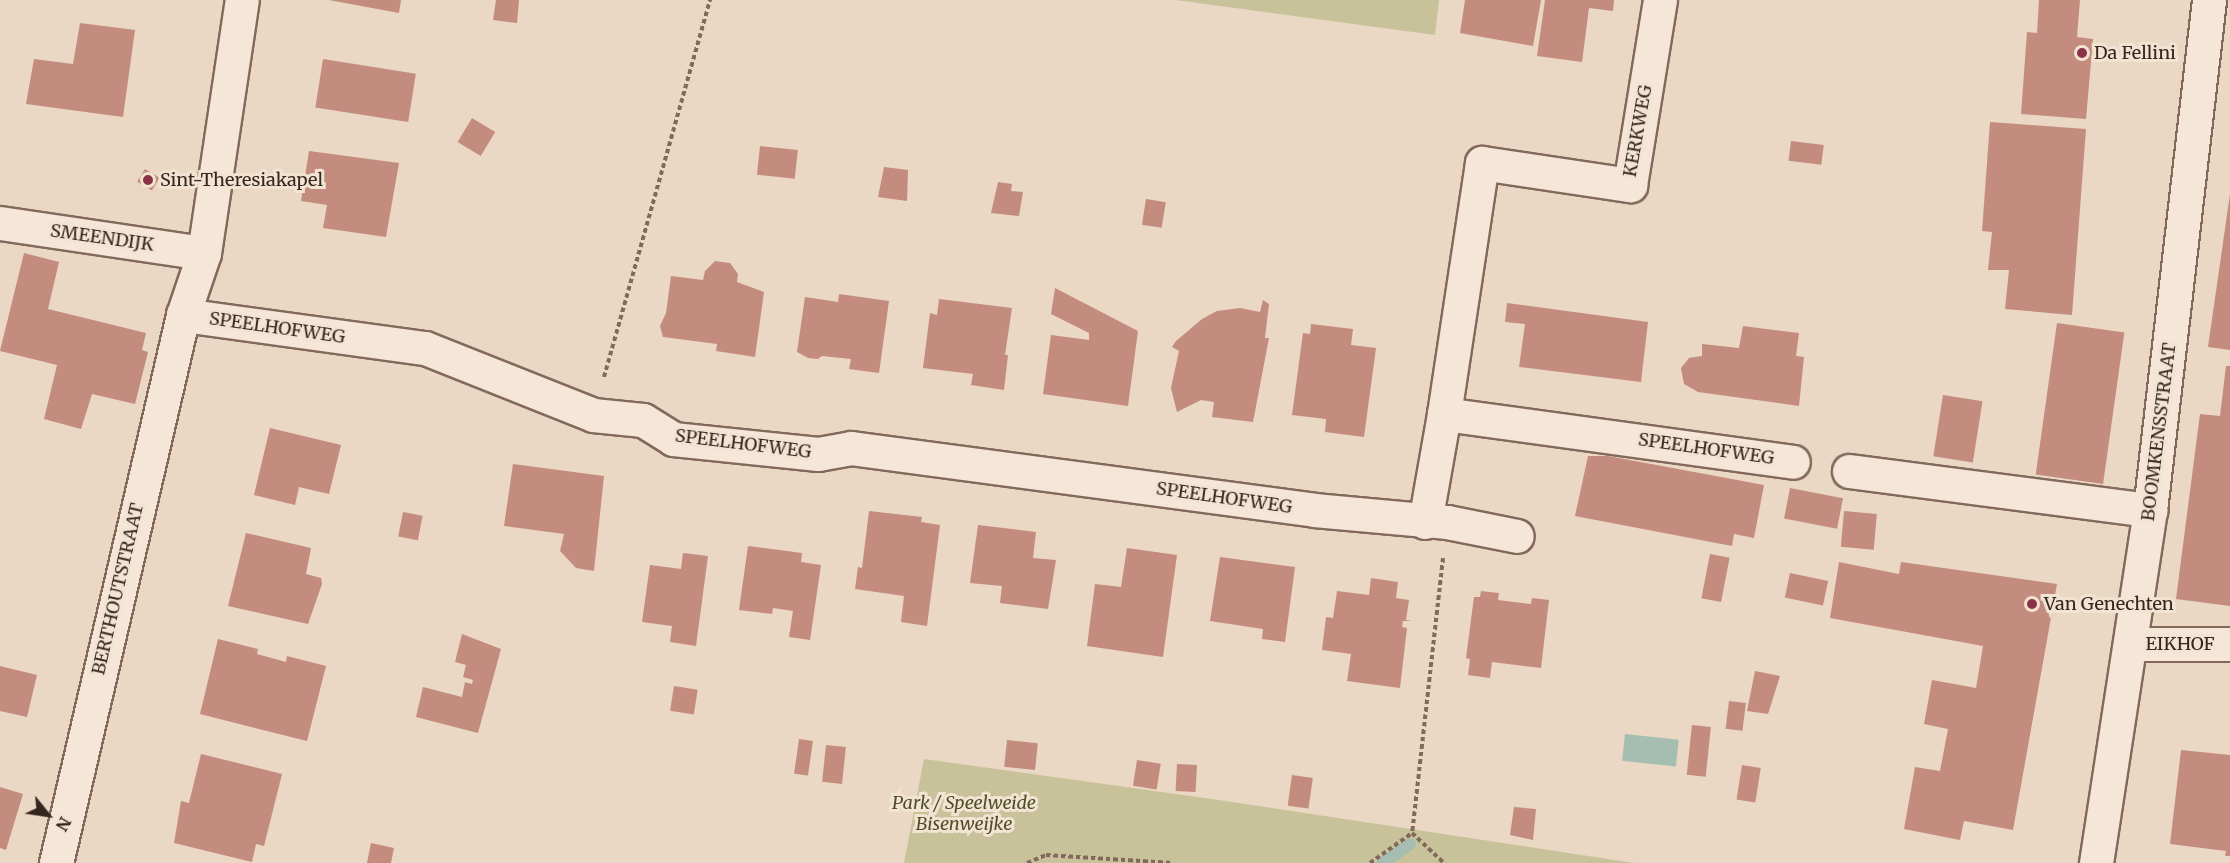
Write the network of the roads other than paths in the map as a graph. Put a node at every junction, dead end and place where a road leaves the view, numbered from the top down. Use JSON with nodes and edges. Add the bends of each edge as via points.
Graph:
{"nodes":[{"id":1,"x":242,"y":0,"type":"edge"},
{"id":2,"x":1660,"y":0,"type":"edge"},
{"id":3,"x":2209,"y":0,"type":"edge"},
{"id":4,"x":0,"y":223,"type":"edge"},
{"id":5,"x":204,"y":253,"type":"junction"},
{"id":6,"x":183,"y":315,"type":"junction"},
{"id":7,"x":1444,"y":414,"type":"junction"},
{"id":8,"x":1793,"y":462,"type":"dead end"},
{"id":9,"x":1849,"y":471,"type":"dead end"},
{"id":10,"x":2150,"y":510,"type":"junction"},
{"id":11,"x":1436,"y":522,"type":"junction"},
{"id":12,"x":1517,"y":536,"type":"dead end"},
{"id":13,"x":2130,"y":644,"type":"junction"},
{"id":14,"x":2230,"y":644,"type":"edge"},
{"id":15,"x":56,"y":863,"type":"edge"},
{"id":16,"x":2096,"y":863,"type":"edge"}],
"edges":[{"from":1,"to":5,"type":"street"},
{"from":2,"to":7,"type":"street","name":"KERKWEG","via":[[1630,185],[1482,163]]},
{"from":3,"to":10,"type":"street","name":"BOOMKENSSTRAAT"},
{"from":4,"to":5,"type":"street","name":"SMEENDIJK"},
{"from":5,"to":6,"type":"street","name":"BERTHOUTSTRAAT"},
{"from":6,"to":11,"type":"street","name":"SPEELHOFWEG","via":[[425,348],[593,415],[642,420],[674,439],[818,454],[851,448]]},
{"from":6,"to":15,"type":"street","name":"BERTHOUTSTRAAT"},
{"from":7,"to":8,"type":"street","name":"SPEELHOFWEG"},
{"from":7,"to":11,"type":"street"},
{"from":9,"to":10,"type":"street"},
{"from":10,"to":13,"type":"street","name":"BOOMKENSSTRAAT"},
{"from":11,"to":12,"type":"street","name":"SPEELHOFWEG"},
{"from":13,"to":14,"type":"street","name":"EIKHOF"},
{"from":13,"to":16,"type":"street","name":"BOOMKENSSTRAAT"}]}
